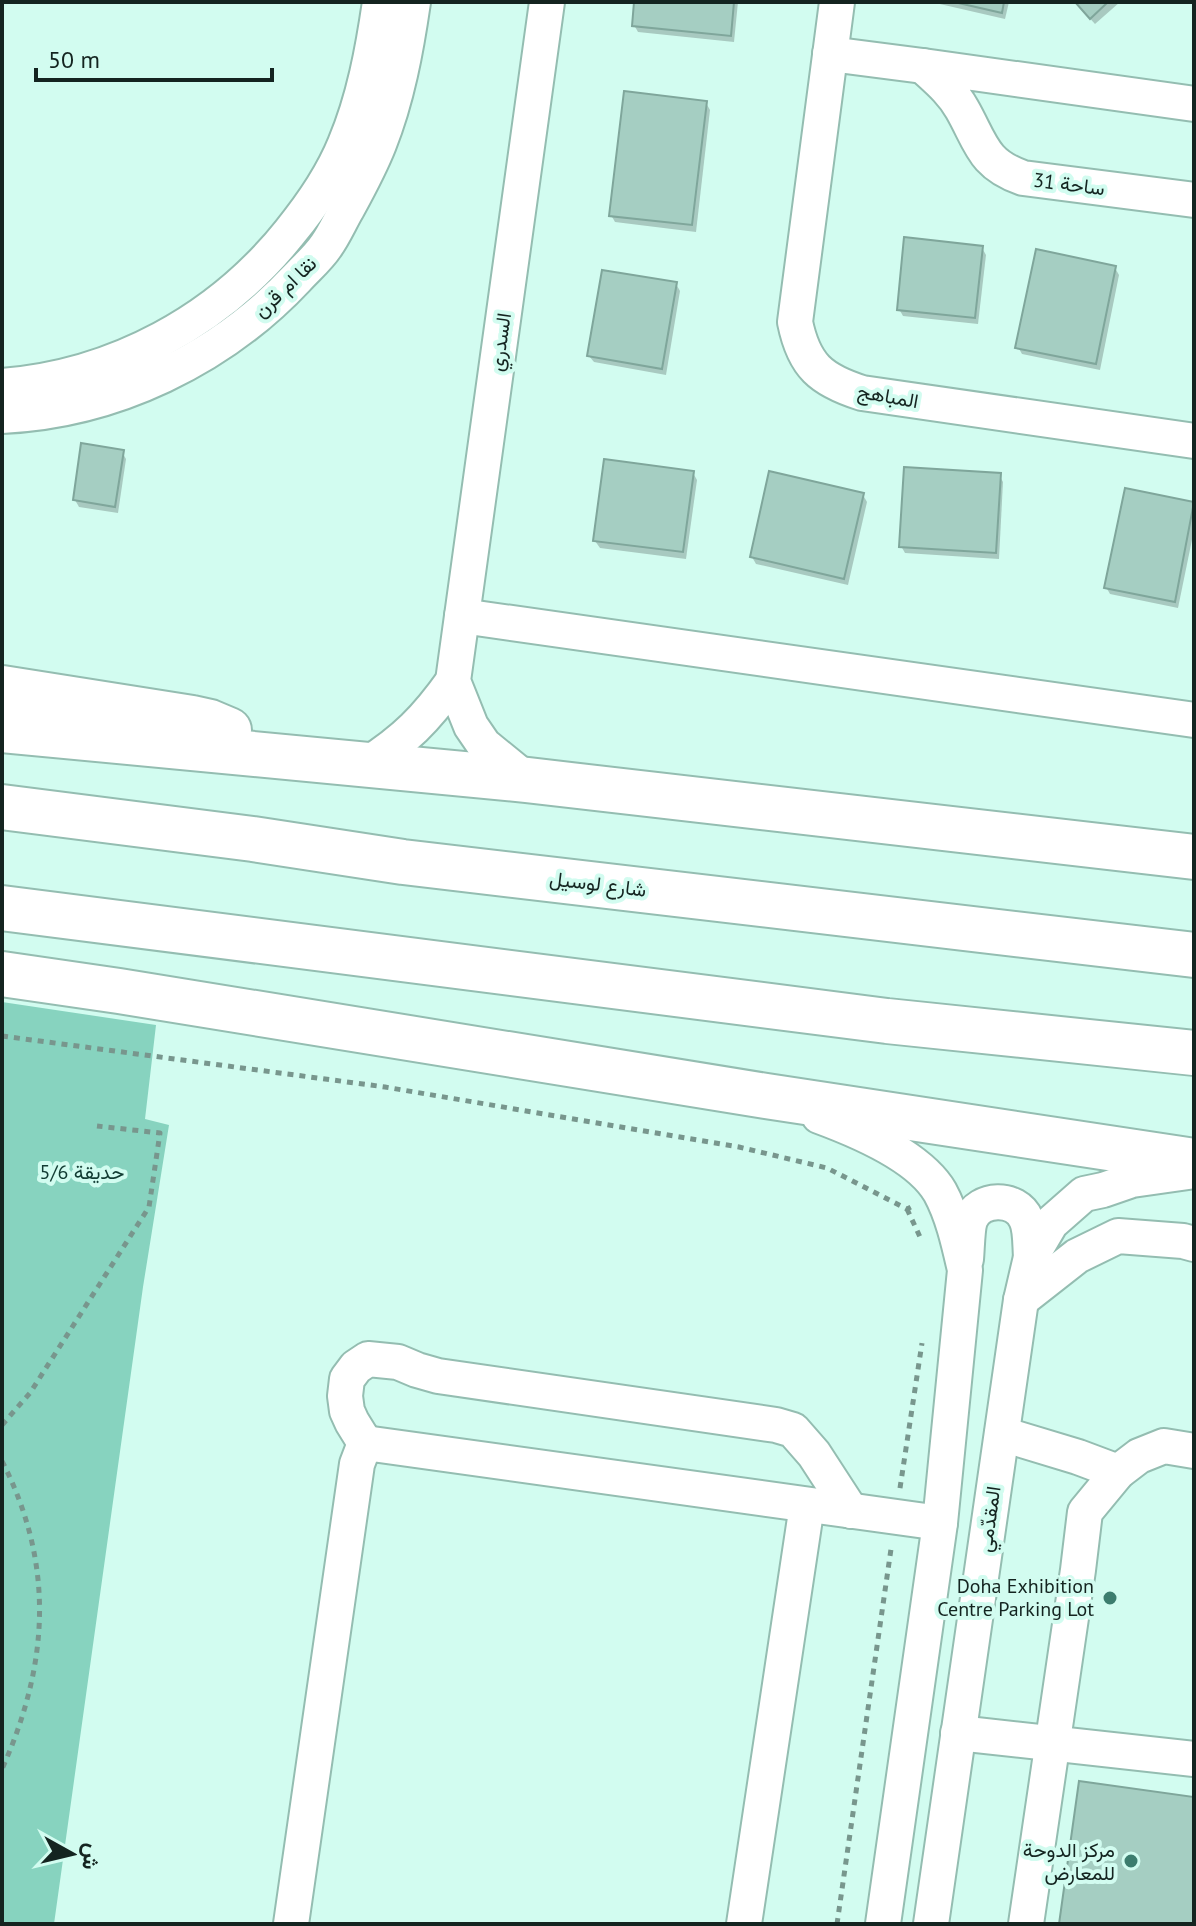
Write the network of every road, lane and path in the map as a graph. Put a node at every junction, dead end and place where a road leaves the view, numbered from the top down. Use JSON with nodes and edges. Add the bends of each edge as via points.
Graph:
{"nodes":[{"id":1,"x":380,"y":2,"type":"edge"},
{"id":2,"x":413,"y":2,"type":"edge"},
{"id":3,"x":547,"y":2,"type":"edge"},
{"id":4,"x":837,"y":2,"type":"edge"},
{"id":5,"x":830,"y":54,"type":"junction"},
{"id":6,"x":923,"y":66,"type":"junction"},
{"id":7,"x":1013,"y":79,"type":"junction"},
{"id":8,"x":1194,"y":104,"type":"edge"},
{"id":9,"x":969,"y":124,"type":"junction"},
{"id":10,"x":1194,"y":200,"type":"edge"},
{"id":11,"x":2,"y":386,"type":"edge"},
{"id":12,"x":2,"y":416,"type":"edge"},
{"id":13,"x":1194,"y":441,"type":"edge"},
{"id":14,"x":462,"y":616,"type":"junction"},
{"id":15,"x":453,"y":681,"type":"junction"},
{"id":16,"x":2,"y":688,"type":"edge"},
{"id":17,"x":1194,"y":720,"type":"edge"},
{"id":18,"x":2,"y":730,"type":"edge"},
{"id":19,"x":254,"y":753,"type":"junction"},
{"id":20,"x":366,"y":765,"type":"junction"},
{"id":21,"x":527,"y":780,"type":"junction"},
{"id":22,"x":2,"y":807,"type":"edge"},
{"id":23,"x":1194,"y":857,"type":"edge"},
{"id":24,"x":2,"y":908,"type":"edge"},
{"id":25,"x":1194,"y":955,"type":"edge"},
{"id":26,"x":2,"y":974,"type":"edge"},
{"id":27,"x":2,"y":1036,"type":"edge"},
{"id":28,"x":1194,"y":1053,"type":"edge"},
{"id":29,"x":766,"y":1096,"type":"junction"},
{"id":30,"x":97,"y":1126,"type":"dead end"},
{"id":31,"x":1019,"y":1135,"type":"junction"},
{"id":32,"x":1194,"y":1135,"type":"edge"},
{"id":33,"x":1194,"y":1161,"type":"edge"},
{"id":34,"x":1194,"y":1171,"type":"edge"},
{"id":35,"x":940,"y":1191,"type":"junction"},
{"id":36,"x":907,"y":1209,"type":"junction"},
{"id":37,"x":1194,"y":1244,"type":"edge"},
{"id":38,"x":924,"y":1247,"type":"dead end"},
{"id":39,"x":1031,"y":1257,"type":"junction"},
{"id":40,"x":965,"y":1270,"type":"junction"},
{"id":41,"x":1021,"y":1300,"type":"junction"},
{"id":42,"x":924,"y":1330,"type":"dead end"},
{"id":43,"x":2,"y":1425,"type":"edge"},
{"id":44,"x":1002,"y":1434,"type":"junction"},
{"id":45,"x":365,"y":1443,"type":"junction"},
{"id":46,"x":1194,"y":1451,"type":"edge"},
{"id":47,"x":2,"y":1461,"type":"edge"},
{"id":48,"x":1118,"y":1472,"type":"junction"},
{"id":49,"x":807,"y":1505,"type":"junction"},
{"id":50,"x":851,"y":1511,"type":"junction"},
{"id":51,"x":896,"y":1517,"type":"junction"},
{"id":52,"x":940,"y":1523,"type":"junction"},
{"id":53,"x":958,"y":1733,"type":"junction"},
{"id":54,"x":1052,"y":1743,"type":"junction"},
{"id":55,"x":1194,"y":1759,"type":"edge"},
{"id":56,"x":2,"y":1769,"type":"edge"},
{"id":57,"x":291,"y":1924,"type":"edge"},
{"id":58,"x":744,"y":1924,"type":"edge"},
{"id":59,"x":837,"y":1924,"type":"edge"},
{"id":60,"x":883,"y":1924,"type":"edge"},
{"id":61,"x":931,"y":1924,"type":"edge"},
{"id":62,"x":1026,"y":1924,"type":"edge"}],
"edges":[{"from":1,"to":11,"type":"street","name":"نقا ام قرن","via":[[345,145],[308,210],[252,276],[201,315],[137,352],[68,376]]},
{"from":2,"to":12,"type":"street","name":"نقا ام قرن","via":[[392,105],[366,176],[326,247],[276,300],[215,346],[146,383],[55,411]]},
{"from":3,"to":14,"type":"street","name":"السدري"},
{"from":4,"to":5,"type":"street","name":"المباهج"},
{"from":5,"to":6,"type":"street"},
{"from":5,"to":13,"type":"street","name":"المباهج","via":[[795,322],[808,360],[826,379],[873,395]]},
{"from":6,"to":7,"type":"street"},
{"from":6,"to":9,"type":"street","name":"ساحة 31","via":[[952,94]]},
{"from":7,"to":8,"type":"street"},
{"from":7,"to":9,"type":"street"},
{"from":9,"to":10,"type":"street","name":"ساحة 31","via":[[998,167],[1023,178]]},
{"from":14,"to":15,"type":"street","name":"السدري"},
{"from":14,"to":17,"type":"street"},
{"from":15,"to":20,"type":"street","name":"السدري","via":[[396,746]]},
{"from":15,"to":21,"type":"street","name":"السدري","via":[[484,745]]},
{"from":16,"to":19,"type":"highway","via":[[210,722],[232,731]]},
{"from":18,"to":19,"type":"highway"},
{"from":19,"to":20,"type":"highway"},
{"from":20,"to":21,"type":"highway"},
{"from":21,"to":23,"type":"highway"},
{"from":22,"to":25,"type":"highway","name":"شارع لوسيل","via":[[403,862]]},
{"from":24,"to":28,"type":"highway","via":[[887,1021]]},
{"from":26,"to":29,"type":"highway"},
{"from":27,"to":36,"type":"path","via":[[385,1087],[739,1147],[827,1168]]},
{"from":29,"to":31,"type":"highway"},
{"from":29,"to":35,"type":"street","name":"المقدّمي","via":[[854,1129],[904,1157]]},
{"from":30,"to":43,"type":"path","via":[[160,1133],[149,1207],[30,1393]]},
{"from":31,"to":32,"type":"highway"},
{"from":31,"to":33,"type":"highway"},
{"from":34,"to":39,"type":"street","name":"المقدّمي","via":[[1084,1194],[1051,1223]]},
{"from":35,"to":36,"type":"path"},
{"from":35,"to":40,"type":"street","name":"المقدّمي"},
{"from":36,"to":38,"type":"path"},
{"from":37,"to":41,"type":"street","via":[[1118,1236],[1077,1256]]},
{"from":39,"to":40,"type":"street","name":"المقدّمي","via":[[1027,1220],[1017,1206],[1001,1201],[982,1206],[970,1220]]},
{"from":39,"to":41,"type":"street","name":"المقدّمي"},
{"from":40,"to":52,"type":"street","name":"المقدّمي"},
{"from":41,"to":44,"type":"street","name":"المقدّمي"},
{"from":42,"to":51,"type":"path"},
{"from":44,"to":48,"type":"street"},
{"from":44,"to":53,"type":"street","name":"المقدّمي"},
{"from":45,"to":49,"type":"street"},
{"from":45,"to":50,"type":"street","via":[[347,1411],[347,1379],[368,1359],[382,1359],[438,1376],[793,1430]]},
{"from":45,"to":57,"type":"street","via":[[357,1464]]},
{"from":46,"to":48,"type":"street","via":[[1164,1446]]},
{"from":47,"to":56,"type":"path","via":[[34,1550],[40,1600],[29,1696]]},
{"from":48,"to":54,"type":"street","via":[[1085,1512]]},
{"from":49,"to":50,"type":"street"},
{"from":49,"to":58,"type":"street"},
{"from":50,"to":51,"type":"street"},
{"from":51,"to":52,"type":"street"},
{"from":51,"to":59,"type":"path"},
{"from":52,"to":60,"type":"street","name":"المقدّمي"},
{"from":53,"to":54,"type":"street"},
{"from":53,"to":61,"type":"street","name":"المقدّمي"},
{"from":54,"to":55,"type":"street"},
{"from":54,"to":62,"type":"street"}]}
